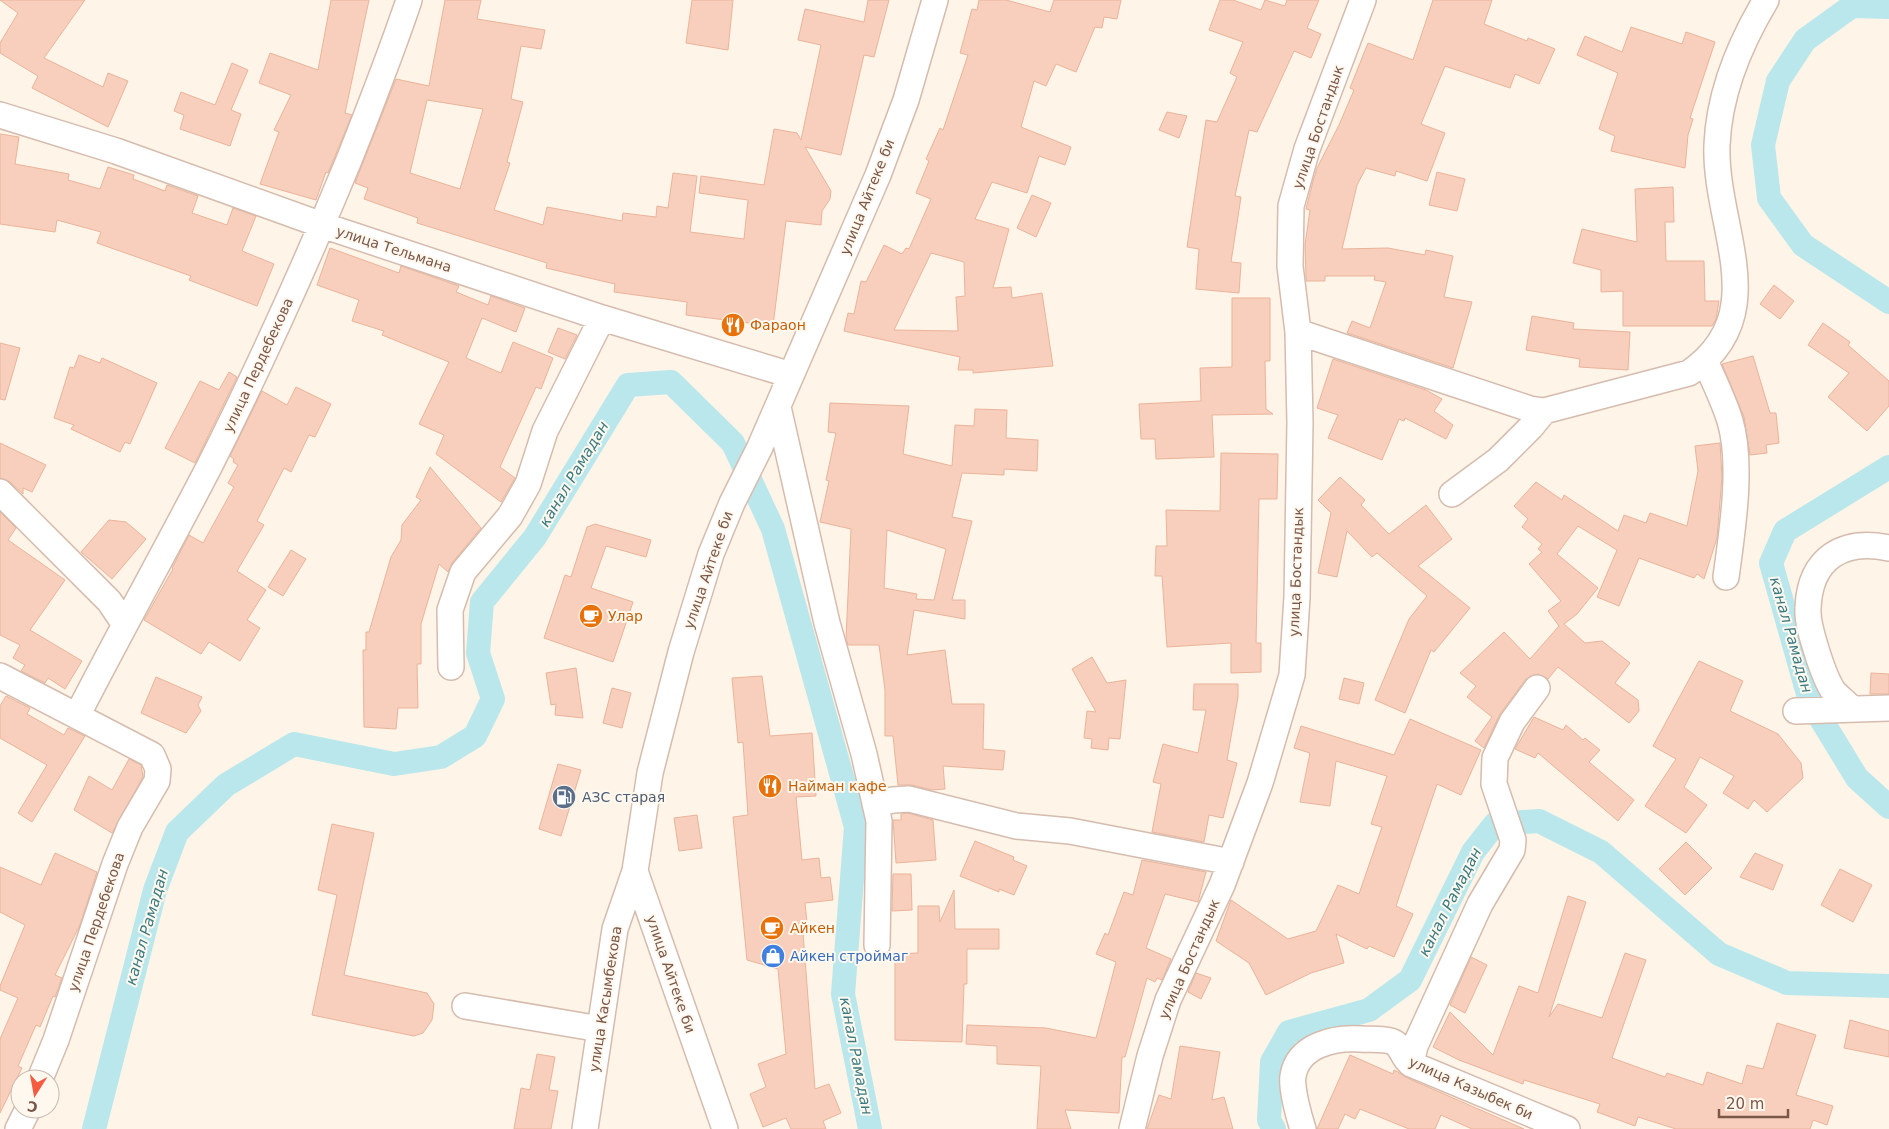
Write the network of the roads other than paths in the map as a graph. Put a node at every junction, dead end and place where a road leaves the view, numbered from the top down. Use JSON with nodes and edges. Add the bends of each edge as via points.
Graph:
{"nodes":[{"id":1,"x":409,"y":0,"type":"edge"},
{"id":2,"x":935,"y":0,"type":"edge"},
{"id":3,"x":1363,"y":0,"type":"edge"},
{"id":4,"x":1766,"y":0,"type":"edge"},
{"id":5,"x":0,"y":115,"type":"edge"},
{"id":6,"x":322,"y":225,"type":"junction"},
{"id":7,"x":602,"y":318,"type":"junction"},
{"id":8,"x":1298,"y":332,"type":"junction"},
{"id":9,"x":1705,"y":361,"type":"junction"},
{"id":10,"x":791,"y":375,"type":"junction"},
{"id":11,"x":778,"y":407,"type":"junction"},
{"id":12,"x":1544,"y":412,"type":"junction"},
{"id":13,"x":0,"y":492,"type":"edge"},
{"id":14,"x":1452,"y":494,"type":"dead end"},
{"id":15,"x":1889,"y":548,"type":"edge"},
{"id":16,"x":1726,"y":577,"type":"dead end"},
{"id":17,"x":124,"y":623,"type":"junction"},
{"id":18,"x":452,"y":667,"type":"dead end"},
{"id":19,"x":0,"y":676,"type":"edge"},
{"id":20,"x":1537,"y":688,"type":"dead end"},
{"id":21,"x":1840,"y":708,"type":"junction"},
{"id":22,"x":1889,"y":708,"type":"edge"},
{"id":23,"x":1796,"y":711,"type":"dead end"},
{"id":24,"x":78,"y":716,"type":"junction"},
{"id":25,"x":875,"y":804,"type":"junction"},
{"id":26,"x":1231,"y":862,"type":"junction"},
{"id":27,"x":636,"y":871,"type":"junction"},
{"id":28,"x":877,"y":944,"type":"dead end"},
{"id":29,"x":465,"y":1006,"type":"dead end"},
{"id":30,"x":600,"y":1030,"type":"junction"},
{"id":31,"x":1411,"y":1064,"type":"junction"},
{"id":32,"x":44,"y":1069,"type":"edge"},
{"id":33,"x":585,"y":1129,"type":"edge"},
{"id":34,"x":725,"y":1129,"type":"edge"},
{"id":35,"x":1132,"y":1129,"type":"edge"},
{"id":36,"x":1303,"y":1129,"type":"edge"},
{"id":37,"x":1567,"y":1129,"type":"edge"}],
"edges":[{"from":1,"to":6,"type":"street","name":"улица Пердебекова"},
{"from":2,"to":10,"type":"street","name":"улица Айтеке би","via":[[906,100],[878,176]]},
{"from":3,"to":8,"type":"street","name":"улица Бостандык","via":[[1307,149],[1291,206],[1290,266]]},
{"from":4,"to":9,"type":"street","via":[[1746,32],[1722,102],[1717,145],[1718,185],[1736,269],[1736,288],[1734,312]]},
{"from":5,"to":6,"type":"street","name":"улица Тельмана","via":[[116,151]]},
{"from":6,"to":7,"type":"street","name":"улица Тельмана"},
{"from":6,"to":17,"type":"street","name":"улица Пердебекова","via":[[248,388],[148,584]]},
{"from":7,"to":10,"type":"street","name":"улица Тельмана"},
{"from":7,"to":18,"type":"street","via":[[545,431],[528,484],[510,516],[463,572],[450,610]]},
{"from":8,"to":12,"type":"street"},
{"from":8,"to":26,"type":"street","name":"улица Бостандык","via":[[1300,433],[1292,675],[1260,783]]},
{"from":9,"to":12,"type":"street","via":[[1688,373]]},
{"from":9,"to":16,"type":"street","via":[[1730,422],[1734,443],[1735,516]]},
{"from":10,"to":11,"type":"street","name":"улица Айтеке би"},
{"from":11,"to":25,"type":"street","via":[[827,624]]},
{"from":11,"to":27,"type":"street","name":"улица Айтеке би","via":[[732,503],[694,603],[650,773]]},
{"from":12,"to":14,"type":"street","via":[[1498,460]]},
{"from":13,"to":17,"type":"street","via":[[109,601]]},
{"from":15,"to":21,"type":"street","via":[[1852,545],[1824,561],[1811,585],[1808,609],[1819,659]]},
{"from":17,"to":24,"type":"street","name":"улица Пердебекова"},
{"from":19,"to":24,"type":"street"},
{"from":20,"to":31,"type":"street","via":[[1512,722],[1494,758],[1494,784],[1513,840],[1512,850],[1480,904],[1416,1046]]},
{"from":21,"to":22,"type":"street"},
{"from":21,"to":23,"type":"street"},
{"from":24,"to":32,"type":"street","name":"улица Пердебекова","via":[[152,755],[158,768],[157,781],[130,827],[115,864]]},
{"from":25,"to":26,"type":"street","via":[[909,799],[1016,826],[1070,831]]},
{"from":25,"to":28,"type":"street","via":[[879,821]]},
{"from":26,"to":35,"type":"street","name":"улица Бостандык","via":[[1168,1000]]},
{"from":27,"to":30,"type":"street","name":"улица Касымбекова","via":[[615,929]]},
{"from":27,"to":34,"type":"street","name":"улица Айтеке би"},
{"from":29,"to":30,"type":"street"},
{"from":30,"to":33,"type":"street","name":"улица Касымбекова"},
{"from":31,"to":36,"type":"street","name":"улица Казыбек би","via":[[1403,1058],[1401,1048],[1394,1042],[1349,1038],[1321,1044],[1301,1057],[1293,1076]]},
{"from":31,"to":37,"type":"street","name":"улица Казыбек би"}]}
